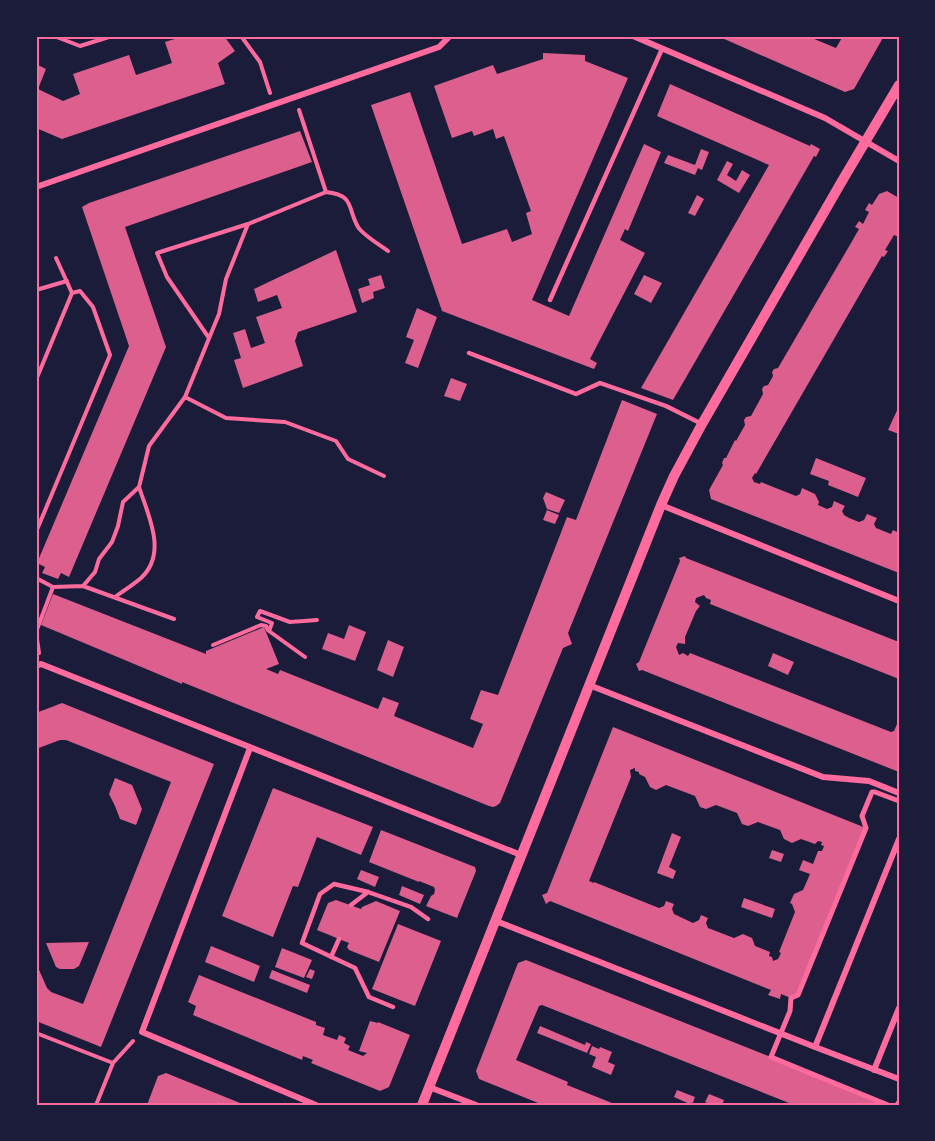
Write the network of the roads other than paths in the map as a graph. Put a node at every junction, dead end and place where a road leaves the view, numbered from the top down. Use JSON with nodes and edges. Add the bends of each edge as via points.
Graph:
{"nodes":[{"id":1,"x":450,"y":36,"type":"edge"},
{"id":2,"x":633,"y":36,"type":"edge"},
{"id":3,"x":642,"y":38,"type":"edge"},
{"id":4,"x":662,"y":49,"type":"junction"},
{"id":5,"x":899,"y":85,"type":"edge"},
{"id":6,"x":866,"y":141,"type":"junction"},
{"id":7,"x":899,"y":161,"type":"edge"},
{"id":8,"x":36,"y":187,"type":"edge"},
{"id":9,"x":550,"y":300,"type":"dead end"},
{"id":10,"x":469,"y":353,"type":"dead end"},
{"id":11,"x":702,"y":424,"type":"junction"},
{"id":12,"x":661,"y":505,"type":"junction"},
{"id":13,"x":899,"y":601,"type":"edge"},
{"id":14,"x":39,"y":665,"type":"edge"},
{"id":15,"x":590,"y":685,"type":"junction"},
{"id":16,"x":250,"y":748,"type":"junction"},
{"id":17,"x":899,"y":793,"type":"edge"},
{"id":18,"x":899,"y":801,"type":"edge"},
{"id":19,"x":899,"y":839,"type":"edge"},
{"id":20,"x":521,"y":855,"type":"junction"},
{"id":21,"x":368,"y":891,"type":"junction"},
{"id":22,"x":351,"y":905,"type":"dead end"},
{"id":23,"x":428,"y":919,"type":"dead end"},
{"id":24,"x":496,"y":921,"type":"junction"},
{"id":25,"x":339,"y":939,"type":"dead end"},
{"id":26,"x":331,"y":957,"type":"junction"},
{"id":27,"x":393,"y":1007,"type":"dead end"},
{"id":28,"x":899,"y":1008,"type":"edge"},
{"id":29,"x":780,"y":1034,"type":"junction"},
{"id":30,"x":815,"y":1047,"type":"junction"},
{"id":31,"x":874,"y":1070,"type":"junction"},
{"id":32,"x":899,"y":1079,"type":"edge"},
{"id":33,"x":429,"y":1087,"type":"junction"},
{"id":34,"x":316,"y":1105,"type":"edge"},
{"id":35,"x":422,"y":1105,"type":"edge"},
{"id":36,"x":476,"y":1105,"type":"edge"},
{"id":37,"x":888,"y":1105,"type":"edge"}],
"edges":[{"from":1,"to":8,"type":"street","via":[[440,47]]},
{"from":2,"to":3,"type":"street"},
{"from":3,"to":4,"type":"street"},
{"from":4,"to":6,"type":"street","via":[[825,118]]},
{"from":4,"to":9,"type":"lane"},
{"from":5,"to":6,"type":"street"},
{"from":6,"to":7,"type":"street"},
{"from":6,"to":11,"type":"street"},
{"from":10,"to":11,"type":"lane","via":[[576,394],[600,383],[666,406]]},
{"from":11,"to":12,"type":"street"},
{"from":12,"to":13,"type":"street"},
{"from":12,"to":15,"type":"street"},
{"from":14,"to":16,"type":"street"},
{"from":15,"to":17,"type":"street","via":[[823,777],[868,781]]},
{"from":15,"to":20,"type":"street"},
{"from":16,"to":20,"type":"street"},
{"from":16,"to":34,"type":"street","via":[[142,1032]]},
{"from":18,"to":29,"type":"street","via":[[872,792],[862,816],[866,828],[798,995],[791,998]]},
{"from":19,"to":30,"type":"street"},
{"from":20,"to":24,"type":"street"},
{"from":21,"to":22,"type":"lane"},
{"from":21,"to":23,"type":"lane","via":[[411,907]]},
{"from":21,"to":26,"type":"lane","via":[[334,884],[320,894],[302,943]]},
{"from":24,"to":29,"type":"street"},
{"from":24,"to":33,"type":"street"},
{"from":25,"to":26,"type":"lane"},
{"from":26,"to":27,"type":"lane","via":[[355,968],[369,997]]},
{"from":28,"to":31,"type":"street"},
{"from":29,"to":30,"type":"street"},
{"from":29,"to":37,"type":"street","via":[[771,1057]]},
{"from":30,"to":31,"type":"street"},
{"from":31,"to":32,"type":"street"},
{"from":33,"to":35,"type":"street"},
{"from":33,"to":36,"type":"street"}]}
